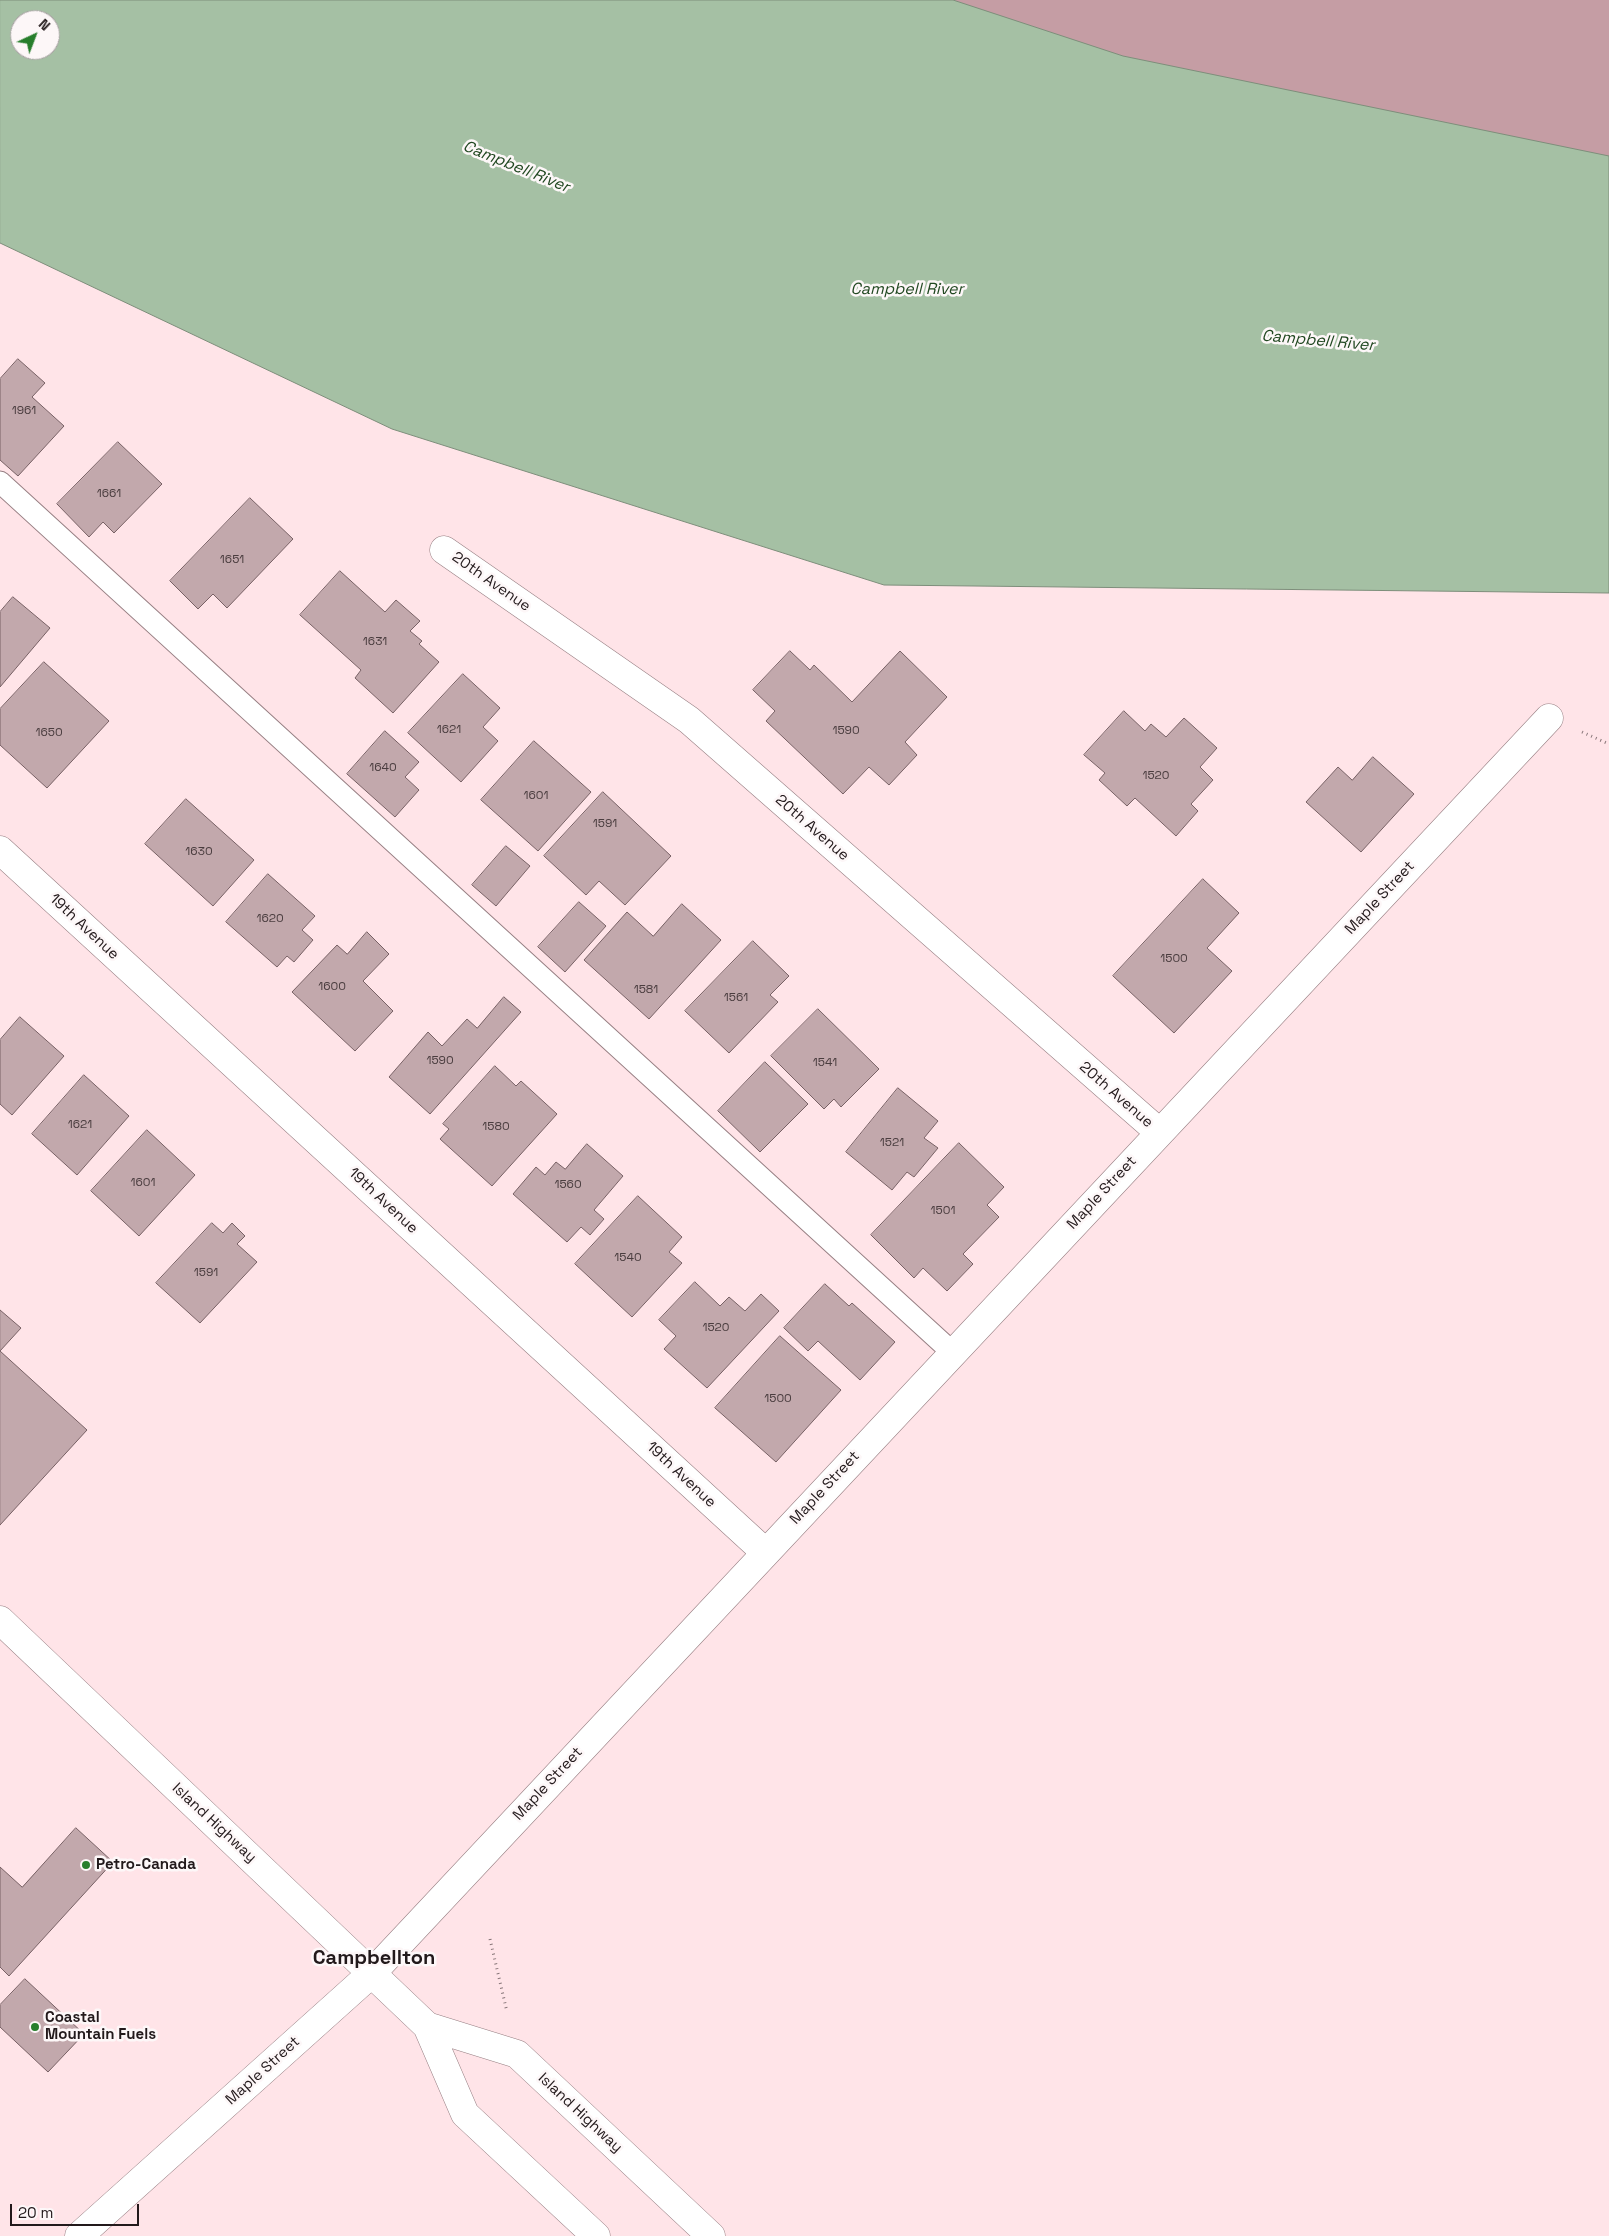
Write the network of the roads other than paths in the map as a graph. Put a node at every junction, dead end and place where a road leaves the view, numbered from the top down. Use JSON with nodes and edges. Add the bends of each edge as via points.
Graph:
{"nodes":[{"id":1,"x":0,"y":482,"type":"edge"},
{"id":2,"x":444,"y":550,"type":"dead end"},
{"id":3,"x":1549,"y":718,"type":"dead end"},
{"id":4,"x":0,"y":850,"type":"edge"},
{"id":5,"x":1159,"y":1132,"type":"junction"},
{"id":6,"x":952,"y":1352,"type":"junction"},
{"id":7,"x":765,"y":1552,"type":"junction"},
{"id":8,"x":0,"y":1620,"type":"edge"},
{"id":9,"x":372,"y":1973,"type":"junction"},
{"id":10,"x":427,"y":2026,"type":"junction"},
{"id":11,"x":80,"y":2236,"type":"edge"},
{"id":12,"x":596,"y":2236,"type":"edge"},
{"id":13,"x":712,"y":2236,"type":"edge"}],
"edges":[{"from":1,"to":6,"type":"lane"},
{"from":2,"to":5,"type":"street","name":"20th Avenue","via":[[689,720]]},
{"from":3,"to":5,"type":"street","name":"Maple Street"},
{"from":4,"to":7,"type":"street","name":"19th Avenue"},
{"from":5,"to":6,"type":"street","name":"Maple Street"},
{"from":6,"to":7,"type":"street","name":"Maple Street"},
{"from":7,"to":9,"type":"street","name":"Maple Street"},
{"from":8,"to":9,"type":"street","name":"Island Highway"},
{"from":9,"to":10,"type":"street","name":"Island Highway"},
{"from":9,"to":11,"type":"street","name":"Maple Street"},
{"from":10,"to":12,"type":"street","name":"Island Highway","via":[[465,2114]]},
{"from":10,"to":13,"type":"street","name":"Island Highway","via":[[518,2054]]}]}
